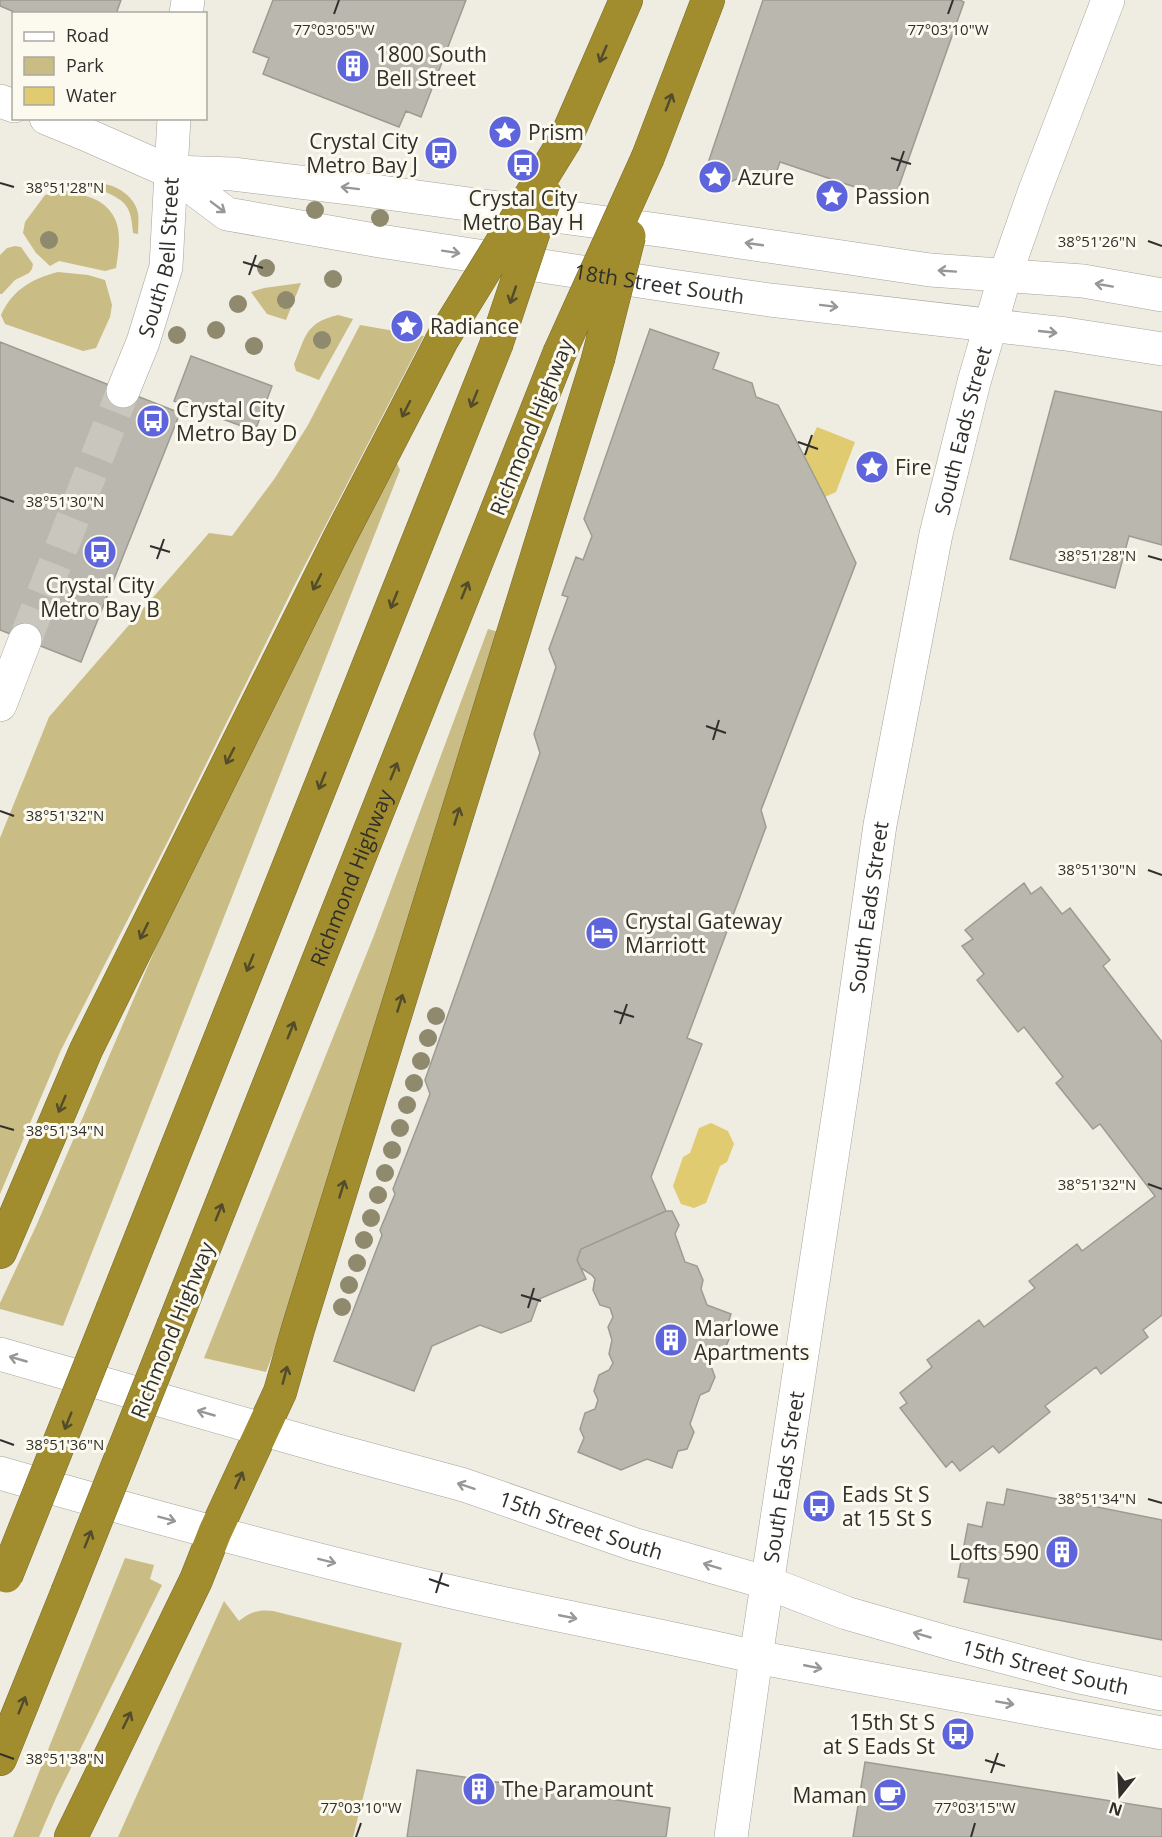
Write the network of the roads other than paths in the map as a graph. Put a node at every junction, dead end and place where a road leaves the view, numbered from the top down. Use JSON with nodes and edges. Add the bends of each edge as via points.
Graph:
{"nodes":[{"id":1,"x":626,"y":0,"type":"edge"},
{"id":2,"x":708,"y":0,"type":"edge"},
{"id":3,"x":1108,"y":0,"type":"edge"},
{"id":4,"x":51,"y":120,"type":"edge"},
{"id":5,"x":174,"y":120,"type":"edge"},
{"id":6,"x":565,"y":140,"type":"junction"},
{"id":7,"x":648,"y":157,"type":"junction"},
{"id":8,"x":171,"y":172,"type":"junction"},
{"id":9,"x":1005,"y":276,"type":"junction"},
{"id":10,"x":1162,"y":295,"type":"edge"},
{"id":11,"x":990,"y":326,"type":"junction"},
{"id":12,"x":1162,"y":349,"type":"edge"},
{"id":13,"x":123,"y":391,"type":"tunnel mouth"},
{"id":14,"x":25,"y":640,"type":"tunnel mouth"},
{"id":15,"x":0,"y":705,"type":"edge"},
{"id":16,"x":0,"y":1252,"type":"edge"},
{"id":17,"x":0,"y":1354,"type":"edge"},
{"id":18,"x":262,"y":1429,"type":"junction"},
{"id":19,"x":0,"y":1473,"type":"edge"},
{"id":20,"x":215,"y":1532,"type":"junction"},
{"id":21,"x":3,"y":1583,"type":"edge"},
{"id":22,"x":768,"y":1583,"type":"junction"},
{"id":23,"x":756,"y":1657,"type":"junction"},
{"id":24,"x":1162,"y":1694,"type":"edge"},
{"id":25,"x":1162,"y":1733,"type":"edge"},
{"id":26,"x":0,"y":1759,"type":"edge"},
{"id":27,"x":71,"y":1837,"type":"edge"},
{"id":28,"x":731,"y":1837,"type":"edge"}],
"edges":[{"from":1,"to":6,"type":"highway","one_way":true},
{"from":7,"to":2,"type":"highway","name":"Richmond Highway","one_way":true},
{"from":3,"to":9,"type":"street","name":"South Eads Street"},
{"from":4,"to":8,"type":"street","name":"18th Street South"},
{"from":5,"to":8,"type":"street","name":"South Bell Street"},
{"from":6,"to":16,"type":"highway","one_way":true,"bridge":true,"via":[[443,338],[324,568],[86,1050]]},
{"from":6,"to":21,"type":"highway","one_way":true,"bridge":true,"via":[[496,345]]},
{"from":18,"to":7,"type":"highway","one_way":true,"bridge":true,"via":[[280,1392],[598,359]]},
{"from":26,"to":7,"type":"highway","name":"Richmond Highway","one_way":true,"bridge":true,"via":[[559,354]]},
{"from":9,"to":8,"type":"street","name":"18th Street South","one_way":true,"via":[[930,270],[358,189],[233,174]]},
{"from":8,"to":11,"type":"street","name":"18th Street South","one_way":true,"via":[[227,214],[672,286]]},
{"from":8,"to":13,"type":"street","name":"South Bell Street","via":[[166,267]]},
{"from":10,"to":9,"type":"street","name":"18th Street South","one_way":true,"via":[[1083,281]]},
{"from":9,"to":11,"type":"street","name":"South Eads Street"},
{"from":11,"to":12,"type":"street","name":"18th Street South","one_way":true},
{"from":11,"to":22,"type":"street","name":"South Eads Street","via":[[936,534],[880,825]]},
{"from":14,"to":15,"type":"street"},
{"from":18,"to":17,"type":"street","name":"15th Street South","one_way":true},
{"from":20,"to":18,"type":"highway","one_way":true},
{"from":22,"to":18,"type":"street","name":"15th Street South","one_way":true,"via":[[633,1544],[464,1485]]},
{"from":19,"to":20,"type":"street","name":"15th Street South","one_way":true},
{"from":20,"to":23,"type":"street","name":"15th Street South","one_way":true,"via":[[421,1585]]},
{"from":27,"to":20,"type":"highway","one_way":true},
{"from":22,"to":23,"type":"street","name":"South Eads Street"},
{"from":24,"to":22,"type":"street","name":"15th Street South","one_way":true,"via":[[950,1643],[846,1613]]},
{"from":23,"to":25,"type":"street","name":"15th Street South","one_way":true},
{"from":23,"to":28,"type":"street","name":"South Eads Street"}]}
